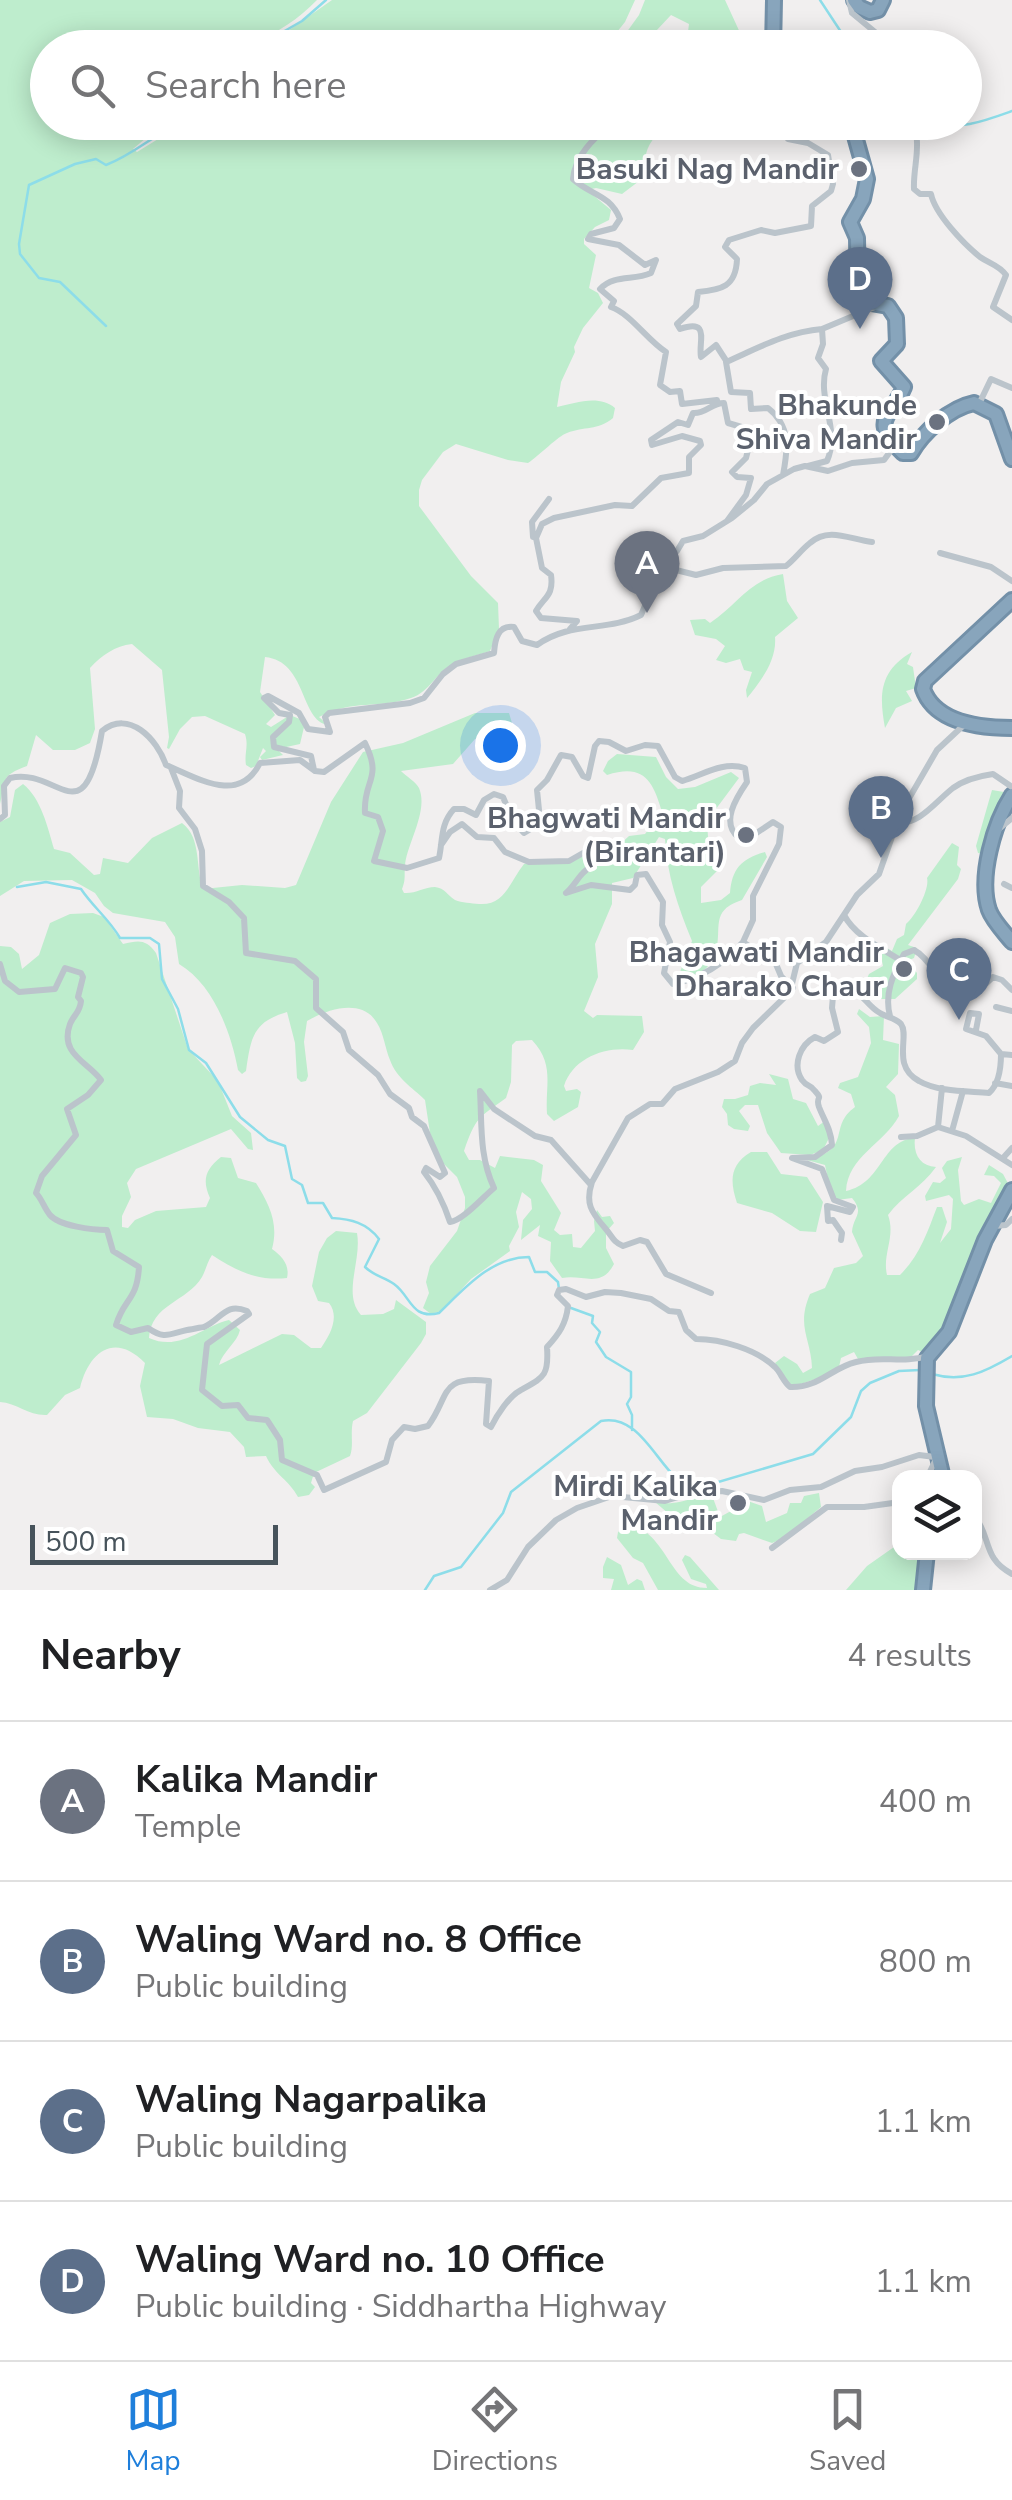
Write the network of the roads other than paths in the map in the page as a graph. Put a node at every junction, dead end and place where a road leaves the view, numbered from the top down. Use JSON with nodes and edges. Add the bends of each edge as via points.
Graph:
{"nodes":[{"id":1,"x":774,"y":0,"type":"edge"},
{"id":2,"x":852,"y":0,"type":"edge"},
{"id":3,"x":883,"y":0,"type":"edge"},
{"id":4,"x":773,"y":30,"type":"edge"},
{"id":5,"x":873,"y":30,"type":"edge"},
{"id":6,"x":595,"y":140,"type":"edge"},
{"id":7,"x":788,"y":140,"type":"edge"},
{"id":8,"x":856,"y":140,"type":"edge"},
{"id":9,"x":917,"y":140,"type":"edge"},
{"id":10,"x":878,"y":304,"type":"junction"},
{"id":11,"x":1012,"y":320,"type":"edge"},
{"id":12,"x":822,"y":329,"type":"junction"},
{"id":13,"x":726,"y":362,"type":"junction"},
{"id":14,"x":1012,"y":388,"type":"edge"},
{"id":15,"x":979,"y":404,"type":"junction"},
{"id":16,"x":726,"y":407,"type":"junction"},
{"id":17,"x":1007,"y":428,"type":"edge"},
{"id":18,"x":895,"y":445,"type":"junction"},
{"id":19,"x":1012,"y":460,"type":"edge"},
{"id":20,"x":807,"y":467,"type":"junction"},
{"id":21,"x":783,"y":475,"type":"junction"},
{"id":22,"x":549,"y":499,"type":"dead end"},
{"id":23,"x":727,"y":521,"type":"junction"},
{"id":24,"x":536,"y":538,"type":"junction"},
{"id":25,"x":872,"y":542,"type":"dead end"},
{"id":26,"x":940,"y":553,"type":"dead end"},
{"id":27,"x":668,"y":571,"type":"junction"},
{"id":28,"x":1012,"y":581,"type":"edge"},
{"id":29,"x":1012,"y":600,"type":"edge"},
{"id":30,"x":569,"y":630,"type":"junction"},
{"id":31,"x":966,"y":724,"type":"junction"},
{"id":32,"x":1012,"y":728,"type":"edge"},
{"id":33,"x":172,"y":768,"type":"junction"},
{"id":34,"x":314,"y":771,"type":"junction"},
{"id":35,"x":1012,"y":787,"type":"edge"},
{"id":36,"x":1012,"y":795,"type":"edge"},
{"id":37,"x":1012,"y":818,"type":"edge"},
{"id":38,"x":0,"y":819,"type":"edge"},
{"id":39,"x":896,"y":823,"type":"junction"},
{"id":40,"x":996,"y":832,"type":"junction"},
{"id":41,"x":440,"y":846,"type":"junction"},
{"id":42,"x":1004,"y":884,"type":"dead end"},
{"id":43,"x":1012,"y":888,"type":"edge"},
{"id":44,"x":844,"y":915,"type":"junction"},
{"id":45,"x":853,"y":928,"type":"junction"},
{"id":46,"x":834,"y":932,"type":"junction"},
{"id":47,"x":743,"y":942,"type":"junction"},
{"id":48,"x":1012,"y":942,"type":"edge"},
{"id":49,"x":900,"y":960,"type":"junction"},
{"id":50,"x":0,"y":964,"type":"edge"},
{"id":51,"x":793,"y":988,"type":"junction"},
{"id":52,"x":1012,"y":990,"type":"edge"},
{"id":53,"x":996,"y":1007,"type":"dead end"},
{"id":54,"x":1012,"y":1012,"type":"edge"},
{"id":55,"x":890,"y":1017,"type":"junction"},
{"id":56,"x":976,"y":1030,"type":"dead end"},
{"id":57,"x":1001,"y":1054,"type":"junction"},
{"id":58,"x":1012,"y":1055,"type":"edge"},
{"id":59,"x":996,"y":1084,"type":"junction"},
{"id":60,"x":1012,"y":1086,"type":"edge"},
{"id":61,"x":942,"y":1088,"type":"junction"},
{"id":62,"x":963,"y":1091,"type":"junction"},
{"id":63,"x":938,"y":1127,"type":"junction"},
{"id":64,"x":952,"y":1132,"type":"junction"},
{"id":65,"x":901,"y":1136,"type":"dead end"},
{"id":66,"x":1012,"y":1148,"type":"edge"},
{"id":67,"x":1003,"y":1158,"type":"junction"},
{"id":68,"x":1012,"y":1165,"type":"edge"},
{"id":69,"x":591,"y":1185,"type":"junction"},
{"id":70,"x":1012,"y":1190,"type":"edge"},
{"id":71,"x":1012,"y":1219,"type":"edge"},
{"id":72,"x":992,"y":1226,"type":"junction"},
{"id":73,"x":841,"y":1240,"type":"dead end"},
{"id":74,"x":711,"y":1293,"type":"dead end"},
{"id":75,"x":928,"y":1356,"type":"junction"},
{"id":76,"x":937,"y":1457,"type":"junction"},
{"id":77,"x":931,"y":1470,"type":"edge"},
{"id":78,"x":941,"y":1470,"type":"edge"},
{"id":79,"x":892,"y":1503,"type":"edge"},
{"id":80,"x":982,"y":1528,"type":"edge"},
{"id":81,"x":772,"y":1548,"type":"dead end"},
{"id":82,"x":927,"y":1560,"type":"edge"},
{"id":83,"x":1012,"y":1574,"type":"edge"},
{"id":84,"x":490,"y":1590,"type":"edge"},
{"id":85,"x":923,"y":1590,"type":"edge"}],
"edges":[{"from":1,"to":4,"type":"highway"},
{"from":2,"to":3,"type":"highway","via":[[870,12]]},
{"from":2,"to":5,"type":"street","via":[[852,13]]},
{"from":6,"to":16,"type":"street","via":[[572,179],[607,198],[620,219],[588,238],[618,245],[644,265],[656,260],[651,273],[616,278],[600,288],[614,301],[611,306],[666,352],[660,384],[680,391],[682,404],[723,398]]},
{"from":7,"to":13,"type":"street","via":[[828,155],[833,184],[812,206],[811,226],[729,240],[725,248],[737,259],[734,275],[715,292],[698,292],[696,306],[677,324],[700,330],[701,358],[716,345]]},
{"from":8,"to":10,"type":"highway","via":[[867,179],[850,222],[857,238],[857,293]]},
{"from":9,"to":11,"type":"street","via":[[914,189],[931,194],[936,210],[976,254],[1003,270],[992,307]]},
{"from":10,"to":12,"type":"street"},
{"from":10,"to":18,"type":"highway","via":[[894,310],[899,337],[881,361],[904,385],[885,416]]},
{"from":12,"to":13,"type":"street","via":[[756,346]]},
{"from":12,"to":20,"type":"street","via":[[818,358],[826,369],[832,445],[826,460]]},
{"from":13,"to":21,"type":"street","via":[[731,392],[750,394],[750,408],[768,408],[785,428]]},
{"from":14,"to":15,"type":"street","via":[[991,379]]},
{"from":15,"to":17,"type":"highway"},
{"from":15,"to":18,"type":"highway","via":[[952,412],[911,453]]},
{"from":16,"to":23,"type":"street","via":[[728,423],[745,428],[748,454],[732,472],[752,478]]},
{"from":16,"to":24,"type":"street","via":[[718,403],[693,413],[688,425],[678,422],[652,440],[652,446],[682,436],[700,441],[689,473],[661,478],[632,506],[554,518]]},
{"from":17,"to":19,"type":"highway"},
{"from":18,"to":20,"type":"street","via":[[884,460],[828,471]]},
{"from":20,"to":21,"type":"street"},
{"from":21,"to":23,"type":"street"},
{"from":22,"to":24,"type":"street","via":[[532,522]]},
{"from":23,"to":27,"type":"street","via":[[660,560]]},
{"from":24,"to":30,"type":"street","via":[[552,582],[536,611],[542,618],[576,621]]},
{"from":25,"to":27,"type":"street","via":[[832,534],[819,536],[786,566],[696,575]]},
{"from":26,"to":28,"type":"street","via":[[991,567]]},
{"from":27,"to":30,"type":"street","via":[[641,616]]},
{"from":29,"to":31,"type":"highway","via":[[925,681],[925,696]]},
{"from":30,"to":34,"type":"street","via":[[530,644],[514,627],[501,629],[494,652],[449,668],[424,698],[329,713],[330,732],[308,728],[299,713],[264,698],[290,715],[274,747],[311,756]]},
{"from":31,"to":32,"type":"highway"},
{"from":31,"to":39,"type":"street","via":[[937,750]]},
{"from":33,"to":34,"type":"street","via":[[226,788],[248,781],[269,761],[300,760]]},
{"from":33,"to":38,"type":"street","via":[[153,738],[129,724],[113,724],[102,732],[90,778],[80,789],[63,792],[30,776],[10,778]]},
{"from":33,"to":69,"type":"street","via":[[179,808],[202,851],[203,886],[244,918],[246,953],[295,961],[316,979],[316,1008],[424,1126],[445,1173],[424,1172],[450,1222],[466,1216],[494,1188],[480,1133],[480,1091],[494,1109],[551,1140]]},
{"from":34,"to":41,"type":"street","via":[[327,771],[364,743],[374,768],[366,813],[378,817],[382,831],[374,861],[407,868],[439,858]]},
{"from":35,"to":39,"type":"street","via":[[993,774],[980,776],[955,786],[919,818]]},
{"from":36,"to":40,"type":"highway"},
{"from":37,"to":40,"type":"street"},
{"from":39,"to":44,"type":"street","via":[[879,874]]},
{"from":40,"to":48,"type":"highway","via":[[986,898]]},
{"from":41,"to":47,"type":"street","via":[[462,824],[529,862],[569,861],[618,844],[616,854],[598,861],[566,893],[591,885],[630,890],[646,874],[662,902],[671,950],[664,973],[673,984],[725,961]]},
{"from":41,"to":47,"type":"street","via":[[454,808],[476,815],[494,794],[508,803],[519,831],[531,830],[540,810],[537,790],[557,759],[568,755],[588,778],[599,741],[626,751],[658,746],[682,782],[739,765],[747,782],[736,798],[732,833],[747,838],[773,822],[781,832],[753,896],[753,920]]},
{"from":42,"to":43,"type":"street"},
{"from":44,"to":45,"type":"street"},
{"from":44,"to":46,"type":"street"},
{"from":45,"to":46,"type":"street"},
{"from":45,"to":49,"type":"street"},
{"from":46,"to":51,"type":"street","via":[[797,963]]},
{"from":47,"to":51,"type":"street","via":[[758,952],[770,950]]},
{"from":49,"to":52,"type":"street","via":[[908,952],[922,954],[936,976],[958,990],[978,991],[993,977]]},
{"from":49,"to":55,"type":"street","via":[[886,998]]},
{"from":50,"to":75,"type":"street","via":[[5,981],[20,992],[55,989],[65,968],[83,977],[70,1046],[100,1080],[68,1109],[76,1135],[36,1192],[59,1222],[106,1230],[114,1251],[139,1267],[138,1288],[116,1326],[131,1332],[148,1328],[169,1338],[203,1327],[224,1310],[248,1310],[207,1344],[202,1390],[222,1406],[238,1405],[248,1418],[268,1420],[282,1460],[317,1475],[324,1490],[386,1462],[397,1432],[428,1426],[454,1384],[489,1380],[491,1427],[548,1366],[547,1347],[567,1315],[559,1290],[586,1298],[605,1292],[650,1300],[679,1312],[696,1339],[717,1339],[769,1362],[790,1387],[812,1386],[861,1360]]},
{"from":51,"to":69,"type":"street","via":[[753,1028],[729,1066],[628,1118]]},
{"from":53,"to":54,"type":"street"},
{"from":55,"to":61,"type":"street","via":[[902,1026],[908,1072]]},
{"from":55,"to":73,"type":"street","via":[[858,993],[838,994],[832,1002],[838,1032],[808,1040],[799,1054],[801,1079],[818,1096],[832,1145],[792,1160],[822,1169],[834,1200],[853,1207],[850,1212],[827,1206]]},
{"from":56,"to":57,"type":"street"},
{"from":57,"to":58,"type":"street"},
{"from":57,"to":59,"type":"street"},
{"from":59,"to":60,"type":"street"},
{"from":59,"to":62,"type":"street","via":[[989,1093]]},
{"from":61,"to":62,"type":"street"},
{"from":61,"to":63,"type":"street"},
{"from":62,"to":64,"type":"street"},
{"from":63,"to":64,"type":"street"},
{"from":63,"to":65,"type":"street"},
{"from":64,"to":67,"type":"street"},
{"from":66,"to":67,"type":"street"},
{"from":67,"to":68,"type":"street"},
{"from":69,"to":74,"type":"street","via":[[590,1212],[615,1242],[647,1242],[666,1274]]},
{"from":70,"to":72,"type":"highway"},
{"from":71,"to":72,"type":"street"},
{"from":72,"to":75,"type":"highway","via":[[949,1332]]},
{"from":75,"to":76,"type":"highway","via":[[926,1406]]},
{"from":76,"to":77,"type":"street"},
{"from":76,"to":78,"type":"highway"},
{"from":76,"to":84,"type":"street","via":[[919,1455],[764,1500],[722,1492],[665,1501],[612,1496],[556,1520]]},
{"from":79,"to":81,"type":"street","via":[[828,1506]]},
{"from":80,"to":83,"type":"street","via":[[996,1564]]},
{"from":82,"to":85,"type":"highway"}]}
